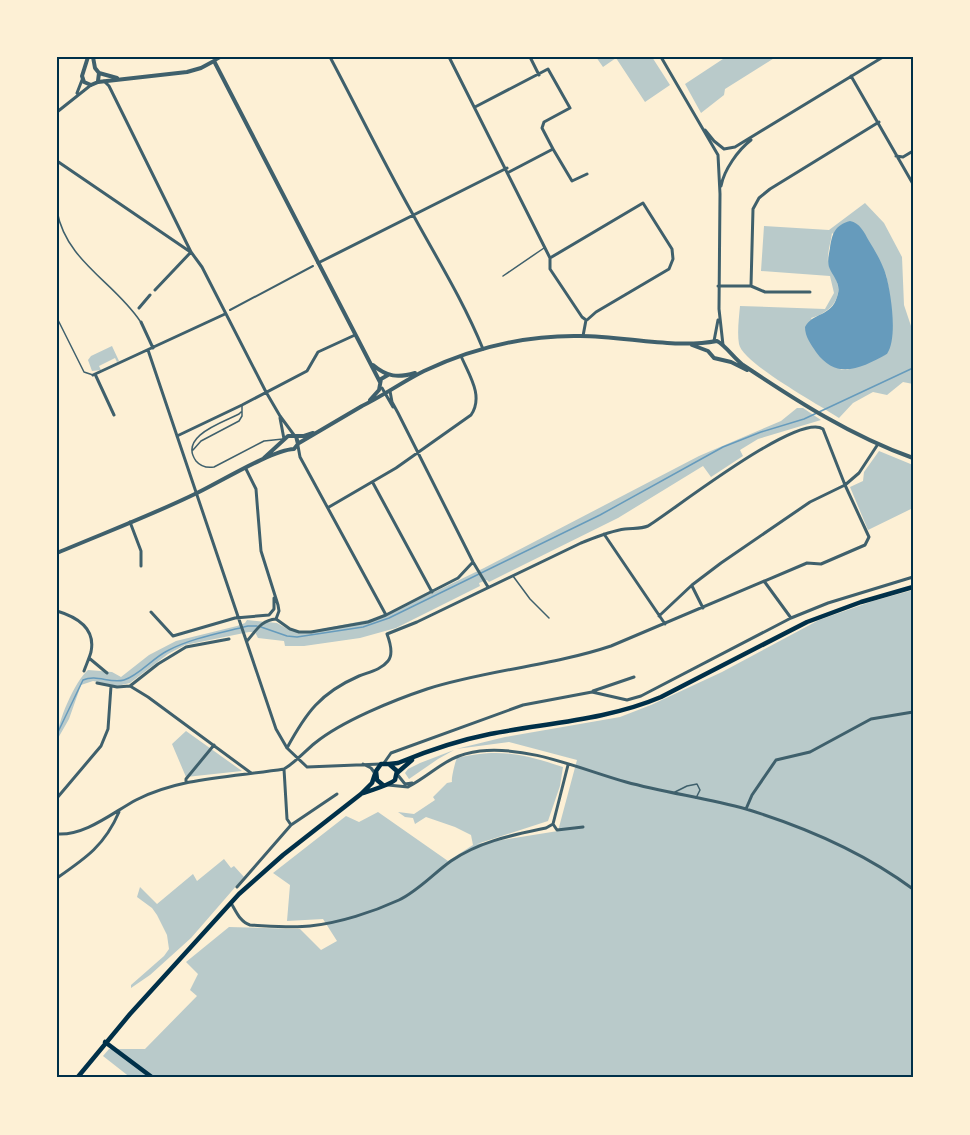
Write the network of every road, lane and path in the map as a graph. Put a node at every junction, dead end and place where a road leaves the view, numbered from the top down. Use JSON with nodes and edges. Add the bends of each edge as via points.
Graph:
{"nodes":[{"id":1,"x":88,"y":57,"type":"edge"},
{"id":2,"x":93,"y":57,"type":"edge"},
{"id":3,"x":221,"y":57,"type":"edge"},
{"id":4,"x":330,"y":57,"type":"edge"},
{"id":5,"x":449,"y":57,"type":"edge"},
{"id":6,"x":530,"y":57,"type":"edge"},
{"id":7,"x":661,"y":57,"type":"edge"},
{"id":8,"x":883,"y":57,"type":"edge"},
{"id":9,"x":214,"y":61,"type":"junction"},
{"id":10,"x":95,"y":68,"type":"junction"},
{"id":11,"x":85,"y":69,"type":"junction"},
{"id":12,"x":99,"y":73,"type":"junction"},
{"id":13,"x":539,"y":75,"type":"junction"},
{"id":14,"x":851,"y":76,"type":"junction"},
{"id":15,"x":124,"y":79,"type":"junction"},
{"id":16,"x":82,"y":80,"type":"junction"},
{"id":17,"x":104,"y":81,"type":"junction"},
{"id":18,"x":98,"y":82,"type":"junction"},
{"id":19,"x":91,"y":85,"type":"junction"},
{"id":20,"x":75,"y":97,"type":"junction"},
{"id":21,"x":475,"y":107,"type":"junction"},
{"id":22,"x":57,"y":112,"type":"edge"},
{"id":23,"x":879,"y":122,"type":"junction"},
{"id":24,"x":700,"y":123,"type":"junction"},
{"id":25,"x":762,"y":131,"type":"junction"},
{"id":26,"x":553,"y":149,"type":"junction"},
{"id":27,"x":726,"y":149,"type":"junction"},
{"id":28,"x":913,"y":151,"type":"edge"},
{"id":29,"x":718,"y":155,"type":"junction"},
{"id":30,"x":896,"y":156,"type":"junction"},
{"id":31,"x":735,"y":157,"type":"junction"},
{"id":32,"x":718,"y":160,"type":"junction"},
{"id":33,"x":57,"y":161,"type":"edge"},
{"id":34,"x":729,"y":166,"type":"junction"},
{"id":35,"x":508,"y":170,"type":"junction"},
{"id":36,"x":587,"y":174,"type":"dead end"},
{"id":37,"x":913,"y":184,"type":"edge"},
{"id":38,"x":720,"y":194,"type":"junction"},
{"id":39,"x":57,"y":211,"type":"edge"},
{"id":40,"x":413,"y":216,"type":"junction"},
{"id":41,"x":545,"y":248,"type":"junction"},
{"id":42,"x":191,"y":252,"type":"junction"},
{"id":43,"x":550,"y":258,"type":"junction"},
{"id":44,"x":318,"y":263,"type":"junction"},
{"id":45,"x":313,"y":266,"type":"dead end"},
{"id":46,"x":502,"y":276,"type":"dead end"},
{"id":47,"x":718,"y":286,"type":"junction"},
{"id":48,"x":751,"y":286,"type":"junction"},
{"id":49,"x":155,"y":290,"type":"dead end"},
{"id":50,"x":810,"y":292,"type":"dead end"},
{"id":51,"x":150,"y":295,"type":"dead end"},
{"id":52,"x":139,"y":308,"type":"dead end"},
{"id":53,"x":719,"y":309,"type":"junction"},
{"id":54,"x":230,"y":310,"type":"dead end"},
{"id":55,"x":225,"y":314,"type":"junction"},
{"id":56,"x":57,"y":318,"type":"edge"},
{"id":57,"x":586,"y":320,"type":"junction"},
{"id":58,"x":141,"y":322,"type":"joint"},
{"id":59,"x":355,"y":335,"type":"junction"},
{"id":60,"x":583,"y":336,"type":"junction"},
{"id":61,"x":713,"y":342,"type":"junction"},
{"id":62,"x":683,"y":343,"type":"junction"},
{"id":63,"x":724,"y":346,"type":"junction"},
{"id":64,"x":153,"y":348,"type":"junction"},
{"id":65,"x":483,"y":349,"type":"junction"},
{"id":66,"x":148,"y":350,"type":"junction"},
{"id":67,"x":708,"y":351,"type":"junction"},
{"id":68,"x":461,"y":356,"type":"junction"},
{"id":69,"x":718,"y":358,"type":"junction"},
{"id":70,"x":370,"y":362,"type":"junction"},
{"id":71,"x":425,"y":371,"type":"junction"},
{"id":72,"x":94,"y":375,"type":"junction"},
{"id":73,"x":390,"y":376,"type":"junction"},
{"id":74,"x":764,"y":379,"type":"junction"},
{"id":75,"x":380,"y":384,"type":"junction"},
{"id":76,"x":396,"y":386,"type":"junction"},
{"id":77,"x":390,"y":391,"type":"junction"},
{"id":78,"x":266,"y":392,"type":"junction"},
{"id":79,"x":385,"y":394,"type":"junction"},
{"id":80,"x":242,"y":405,"type":"junction"},
{"id":81,"x":360,"y":407,"type":"junction"},
{"id":82,"x":241,"y":412,"type":"junction"},
{"id":83,"x":398,"y":413,"type":"junction"},
{"id":84,"x":114,"y":415,"type":"dead end"},
{"id":85,"x":280,"y":416,"type":"junction"},
{"id":86,"x":321,"y":429,"type":"junction"},
{"id":87,"x":177,"y":436,"type":"junction"},
{"id":88,"x":295,"y":436,"type":"junction"},
{"id":89,"x":283,"y":441,"type":"junction"},
{"id":90,"x":878,"y":444,"type":"junction"},
{"id":91,"x":298,"y":445,"type":"junction"},
{"id":92,"x":290,"y":449,"type":"junction"},
{"id":93,"x":192,"y":450,"type":"junction"},
{"id":94,"x":418,"y":453,"type":"junction"},
{"id":95,"x":300,"y":457,"type":"junction"},
{"id":96,"x":913,"y":458,"type":"edge"},
{"id":97,"x":259,"y":462,"type":"junction"},
{"id":98,"x":246,"y":469,"type":"junction"},
{"id":99,"x":373,"y":483,"type":"junction"},
{"id":100,"x":845,"y":485,"type":"junction"},
{"id":101,"x":198,"y":493,"type":"junction"},
{"id":102,"x":329,"y":507,"type":"junction"},
{"id":103,"x":130,"y":522,"type":"junction"},
{"id":104,"x":604,"y":534,"type":"junction"},
{"id":105,"x":57,"y":553,"type":"edge"},
{"id":106,"x":473,"y":562,"type":"junction"},
{"id":107,"x":141,"y":566,"type":"dead end"},
{"id":108,"x":513,"y":576,"type":"junction"},
{"id":109,"x":913,"y":577,"type":"edge"},
{"id":110,"x":764,"y":581,"type":"junction"},
{"id":111,"x":692,"y":585,"type":"junction"},
{"id":112,"x":488,"y":587,"type":"junction"},
{"id":113,"x":913,"y":587,"type":"edge"},
{"id":114,"x":432,"y":592,"type":"junction"},
{"id":115,"x":274,"y":593,"type":"junction"},
{"id":116,"x":704,"y":608,"type":"junction"},
{"id":117,"x":57,"y":611,"type":"edge"},
{"id":118,"x":151,"y":612,"type":"dead end"},
{"id":119,"x":386,"y":615,"type":"junction"},
{"id":120,"x":660,"y":616,"type":"junction"},
{"id":121,"x":238,"y":617,"type":"junction"},
{"id":122,"x":549,"y":618,"type":"dead end"},
{"id":123,"x":791,"y":618,"type":"junction"},
{"id":124,"x":276,"y":619,"type":"junction"},
{"id":125,"x":665,"y":624,"type":"junction"},
{"id":126,"x":229,"y":639,"type":"dead end"},
{"id":127,"x":247,"y":641,"type":"junction"},
{"id":128,"x":89,"y":658,"type":"junction"},
{"id":129,"x":84,"y":671,"type":"dead end"},
{"id":130,"x":107,"y":673,"type":"dead end"},
{"id":131,"x":634,"y":677,"type":"dead end"},
{"id":132,"x":96,"y":682,"type":"dead end"},
{"id":133,"x":111,"y":686,"type":"junction"},
{"id":134,"x":130,"y":686,"type":"junction"},
{"id":135,"x":592,"y":692,"type":"junction"},
{"id":136,"x":913,"y":712,"type":"edge"},
{"id":137,"x":214,"y":745,"type":"junction"},
{"id":138,"x":287,"y":748,"type":"junction"},
{"id":139,"x":414,"y":758,"type":"junction"},
{"id":140,"x":298,"y":759,"type":"junction"},
{"id":141,"x":294,"y":764,"type":"junction"},
{"id":142,"x":361,"y":764,"type":"junction"},
{"id":143,"x":385,"y":764,"type":"junction"},
{"id":144,"x":568,"y":765,"type":"junction"},
{"id":145,"x":307,"y":767,"type":"junction"},
{"id":146,"x":284,"y":769,"type":"junction"},
{"id":147,"x":252,"y":774,"type":"junction"},
{"id":148,"x":375,"y":774,"type":"junction"},
{"id":149,"x":397,"y":774,"type":"junction"},
{"id":150,"x":419,"y":780,"type":"junction"},
{"id":151,"x":186,"y":782,"type":"junction"},
{"id":152,"x":385,"y":785,"type":"junction"},
{"id":153,"x":674,"y":793,"type":"junction"},
{"id":154,"x":337,"y":794,"type":"dead end"},
{"id":155,"x":361,"y":794,"type":"junction"},
{"id":156,"x":57,"y":798,"type":"edge"},
{"id":157,"x":696,"y":798,"type":"junction"},
{"id":158,"x":746,"y":809,"type":"junction"},
{"id":159,"x":120,"y":810,"type":"junction"},
{"id":160,"x":109,"y":816,"type":"junction"},
{"id":161,"x":115,"y":822,"type":"junction"},
{"id":162,"x":553,"y":824,"type":"junction"},
{"id":163,"x":291,"y":825,"type":"junction"},
{"id":164,"x":583,"y":826,"type":"dead end"},
{"id":165,"x":59,"y":835,"type":"edge"},
{"id":166,"x":57,"y":878,"type":"edge"},
{"id":167,"x":237,"y":887,"type":"dead end"},
{"id":168,"x":913,"y":889,"type":"edge"},
{"id":169,"x":231,"y":903,"type":"junction"},
{"id":170,"x":105,"y":1041,"type":"junction"},
{"id":171,"x":77,"y":1078,"type":"edge"},
{"id":172,"x":153,"y":1078,"type":"edge"}],
"edges":[{"from":1,"to":11,"type":"street"},
{"from":2,"to":10,"type":"street"},
{"from":3,"to":9,"type":"street"},
{"from":4,"to":40,"type":"street"},
{"from":5,"to":21,"type":"street"},
{"from":6,"to":13,"type":"street"},
{"from":7,"to":24,"type":"street"},
{"from":8,"to":14,"type":"street"},
{"from":9,"to":15,"type":"street","via":[[187,72]]},
{"from":9,"to":44,"type":"street"},
{"from":10,"to":11,"type":"street"},
{"from":10,"to":12,"type":"street"},
{"from":11,"to":16,"type":"street"},
{"from":12,"to":15,"type":"street"},
{"from":12,"to":18,"type":"street"},
{"from":13,"to":21,"type":"street"},
{"from":13,"to":26,"type":"street","via":[[548,69],[570,108],[543,124]]},
{"from":14,"to":23,"type":"street"},
{"from":14,"to":25,"type":"street"},
{"from":15,"to":17,"type":"street"},
{"from":16,"to":19,"type":"street"},
{"from":16,"to":20,"type":"street"},
{"from":17,"to":18,"type":"street"},
{"from":17,"to":42,"type":"street"},
{"from":18,"to":19,"type":"street"},
{"from":19,"to":20,"type":"street"},
{"from":20,"to":22,"type":"street"},
{"from":21,"to":35,"type":"street"},
{"from":23,"to":30,"type":"street"},
{"from":23,"to":48,"type":"street","via":[[759,198],[752,214]]},
{"from":24,"to":27,"type":"street"},
{"from":24,"to":29,"type":"street"},
{"from":25,"to":27,"type":"street"},
{"from":25,"to":31,"type":"street"},
{"from":26,"to":35,"type":"street"},
{"from":26,"to":36,"type":"street","via":[[572,181]]},
{"from":27,"to":29,"type":"street"},
{"from":27,"to":31,"type":"street"},
{"from":28,"to":30,"type":"street"},
{"from":29,"to":32,"type":"street"},
{"from":30,"to":37,"type":"street"},
{"from":31,"to":34,"type":"street"},
{"from":32,"to":34,"type":"street"},
{"from":32,"to":38,"type":"street"},
{"from":33,"to":42,"type":"street"},
{"from":34,"to":38,"type":"street"},
{"from":35,"to":40,"type":"street"},
{"from":35,"to":41,"type":"street"},
{"from":38,"to":47,"type":"street"},
{"from":39,"to":58,"type":"lane","via":[[59,224],[76,254]]},
{"from":40,"to":44,"type":"street"},
{"from":40,"to":65,"type":"street"},
{"from":41,"to":43,"type":"street"},
{"from":41,"to":46,"type":"lane"},
{"from":42,"to":49,"type":"street"},
{"from":42,"to":55,"type":"street"},
{"from":43,"to":57,"type":"street","via":[[550,269]]},
{"from":43,"to":57,"type":"street","via":[[643,203],[672,249],[669,269]]},
{"from":44,"to":59,"type":"street"},
{"from":45,"to":54,"type":"street"},
{"from":47,"to":48,"type":"street"},
{"from":47,"to":53,"type":"street"},
{"from":48,"to":50,"type":"street","via":[[765,292]]},
{"from":51,"to":52,"type":"street"},
{"from":53,"to":61,"type":"street"},
{"from":53,"to":63,"type":"street"},
{"from":55,"to":64,"type":"street"},
{"from":55,"to":78,"type":"street"},
{"from":56,"to":72,"type":"lane","via":[[84,372]]},
{"from":57,"to":60,"type":"street"},
{"from":58,"to":64,"type":"street"},
{"from":59,"to":70,"type":"street"},
{"from":59,"to":78,"type":"street","via":[[318,352],[307,371]]},
{"from":60,"to":62,"type":"street"},
{"from":60,"to":65,"type":"street","via":[[529,339]]},
{"from":61,"to":62,"type":"street"},
{"from":61,"to":63,"type":"street"},
{"from":61,"to":67,"type":"street"},
{"from":62,"to":67,"type":"street"},
{"from":63,"to":69,"type":"street","via":[[724,354]]},
{"from":63,"to":74,"type":"street"},
{"from":64,"to":66,"type":"street"},
{"from":65,"to":68,"type":"street"},
{"from":66,"to":72,"type":"street"},
{"from":66,"to":87,"type":"street"},
{"from":67,"to":69,"type":"street"},
{"from":68,"to":71,"type":"street"},
{"from":68,"to":94,"type":"street","via":[[476,389],[475,408],[471,415]]},
{"from":69,"to":74,"type":"street"},
{"from":70,"to":73,"type":"street"},
{"from":70,"to":75,"type":"street"},
{"from":71,"to":73,"type":"street"},
{"from":71,"to":76,"type":"street"},
{"from":72,"to":84,"type":"street"},
{"from":73,"to":75,"type":"street"},
{"from":73,"to":76,"type":"street"},
{"from":74,"to":90,"type":"street","via":[[821,415]]},
{"from":75,"to":77,"type":"street"},
{"from":75,"to":79,"type":"street"},
{"from":75,"to":81,"type":"street","via":[[376,395]]},
{"from":76,"to":77,"type":"street"},
{"from":77,"to":79,"type":"street"},
{"from":77,"to":83,"type":"street"},
{"from":78,"to":80,"type":"street"},
{"from":78,"to":85,"type":"street"},
{"from":79,"to":81,"type":"street"},
{"from":79,"to":83,"type":"street"},
{"from":80,"to":82,"type":"lane"},
{"from":80,"to":87,"type":"street"},
{"from":81,"to":86,"type":"street"},
{"from":82,"to":93,"type":"lane","via":[[200,434]]},
{"from":82,"to":93,"type":"lane","via":[[239,421]]},
{"from":83,"to":94,"type":"street"},
{"from":85,"to":88,"type":"street"},
{"from":85,"to":89,"type":"street"},
{"from":86,"to":88,"type":"street"},
{"from":86,"to":91,"type":"street"},
{"from":87,"to":101,"type":"street"},
{"from":88,"to":89,"type":"street"},
{"from":88,"to":91,"type":"street"},
{"from":89,"to":92,"type":"street","via":[[285,448]]},
{"from":89,"to":93,"type":"lane","via":[[264,441],[210,468],[197,462]]},
{"from":89,"to":97,"type":"street"},
{"from":90,"to":96,"type":"street"},
{"from":90,"to":100,"type":"street","via":[[859,473]]},
{"from":91,"to":92,"type":"street"},
{"from":91,"to":95,"type":"street"},
{"from":92,"to":95,"type":"street"},
{"from":92,"to":97,"type":"street"},
{"from":94,"to":99,"type":"street"},
{"from":94,"to":106,"type":"street"},
{"from":95,"to":102,"type":"street"},
{"from":97,"to":98,"type":"street"},
{"from":98,"to":101,"type":"street"},
{"from":98,"to":115,"type":"street","via":[[258,496],[261,551]]},
{"from":99,"to":102,"type":"street"},
{"from":99,"to":114,"type":"street"},
{"from":100,"to":104,"type":"street","via":[[823,429],[814,426],[785,435],[645,527]]},
{"from":100,"to":110,"type":"street","via":[[869,537],[865,545],[821,564],[807,563]]},
{"from":100,"to":111,"type":"street","via":[[810,502]]},
{"from":101,"to":103,"type":"street"},
{"from":101,"to":121,"type":"street"},
{"from":102,"to":119,"type":"street"},
{"from":103,"to":105,"type":"street"},
{"from":103,"to":107,"type":"street","via":[[141,552]]},
{"from":104,"to":108,"type":"street"},
{"from":104,"to":120,"type":"street"},
{"from":106,"to":112,"type":"street"},
{"from":106,"to":114,"type":"street","via":[[458,578]]},
{"from":108,"to":112,"type":"street"},
{"from":108,"to":122,"type":"lane"},
{"from":109,"to":123,"type":"street"},
{"from":110,"to":116,"type":"street"},
{"from":110,"to":123,"type":"street"},
{"from":111,"to":116,"type":"street"},
{"from":111,"to":120,"type":"street"},
{"from":112,"to":138,"type":"street","via":[[387,634],[391,658],[382,667],[342,685],[314,706]]},
{"from":113,"to":139,"type":"main road","via":[[807,622],[638,706],[475,737]]},
{"from":114,"to":119,"type":"street"},
{"from":115,"to":121,"type":"street","via":[[274,609],[269,615]]},
{"from":115,"to":124,"type":"street","via":[[279,611]]},
{"from":116,"to":125,"type":"street"},
{"from":117,"to":128,"type":"street","via":[[78,620],[88,630],[92,640]]},
{"from":118,"to":121,"type":"street","via":[[173,636]]},
{"from":119,"to":124,"type":"street","via":[[311,632],[290,629]]},
{"from":120,"to":125,"type":"street"},
{"from":121,"to":127,"type":"street"},
{"from":123,"to":135,"type":"street","via":[[641,696],[627,700]]},
{"from":124,"to":127,"type":"street","via":[[264,622]]},
{"from":125,"to":140,"type":"street","via":[[587,654],[425,690],[337,728]]},
{"from":126,"to":134,"type":"street","via":[[186,647]]},
{"from":127,"to":138,"type":"street","via":[[276,729]]},
{"from":128,"to":129,"type":"street"},
{"from":128,"to":130,"type":"street"},
{"from":131,"to":135,"type":"street"},
{"from":132,"to":133,"type":"street"},
{"from":133,"to":134,"type":"street"},
{"from":133,"to":156,"type":"street","via":[[108,729],[101,746]]},
{"from":134,"to":137,"type":"street"},
{"from":135,"to":143,"type":"street","via":[[492,715],[391,753]]},
{"from":136,"to":158,"type":"street","via":[[871,718],[810,752],[776,760]]},
{"from":137,"to":147,"type":"street"},
{"from":137,"to":151,"type":"street"},
{"from":138,"to":140,"type":"street"},
{"from":139,"to":143,"type":"main road"},
{"from":139,"to":149,"type":"main road"},
{"from":140,"to":141,"type":"street"},
{"from":140,"to":145,"type":"street"},
{"from":141,"to":145,"type":"street"},
{"from":141,"to":146,"type":"street"},
{"from":142,"to":143,"type":"street"},
{"from":142,"to":145,"type":"street"},
{"from":142,"to":148,"type":"street"},
{"from":143,"to":148,"type":"main road"},
{"from":143,"to":149,"type":"main road","via":[[394,767]]},
{"from":144,"to":150,"type":"street","via":[[515,752],[482,751],[444,762]]},
{"from":144,"to":153,"type":"street"},
{"from":144,"to":162,"type":"street"},
{"from":146,"to":147,"type":"street"},
{"from":146,"to":163,"type":"street","via":[[287,819]]},
{"from":147,"to":151,"type":"street"},
{"from":148,"to":152,"type":"main road","via":[[378,782]]},
{"from":148,"to":155,"type":"main road"},
{"from":149,"to":150,"type":"street","via":[[405,784]]},
{"from":149,"to":152,"type":"main road","via":[[394,782]]},
{"from":150,"to":152,"type":"street","via":[[403,788]]},
{"from":151,"to":159,"type":"street"},
{"from":152,"to":155,"type":"main road"},
{"from":153,"to":157,"type":"street"},
{"from":153,"to":157,"type":"lane","via":[[697,784],[700,790]]},
{"from":154,"to":163,"type":"street"},
{"from":155,"to":169,"type":"main road","via":[[283,855]]},
{"from":157,"to":158,"type":"street"},
{"from":158,"to":168,"type":"street","via":[[855,852]]},
{"from":159,"to":160,"type":"street"},
{"from":159,"to":161,"type":"street"},
{"from":160,"to":161,"type":"street","via":[[115,817]]},
{"from":160,"to":165,"type":"street","via":[[77,832]]},
{"from":161,"to":166,"type":"street","via":[[92,854]]},
{"from":162,"to":164,"type":"street","via":[[557,830]]},
{"from":162,"to":169,"type":"street","via":[[473,849],[402,898],[335,921],[306,926],[250,925],[245,924]]},
{"from":163,"to":167,"type":"street"},
{"from":169,"to":170,"type":"main road"},
{"from":170,"to":171,"type":"main road"},
{"from":170,"to":172,"type":"main road"}]}
